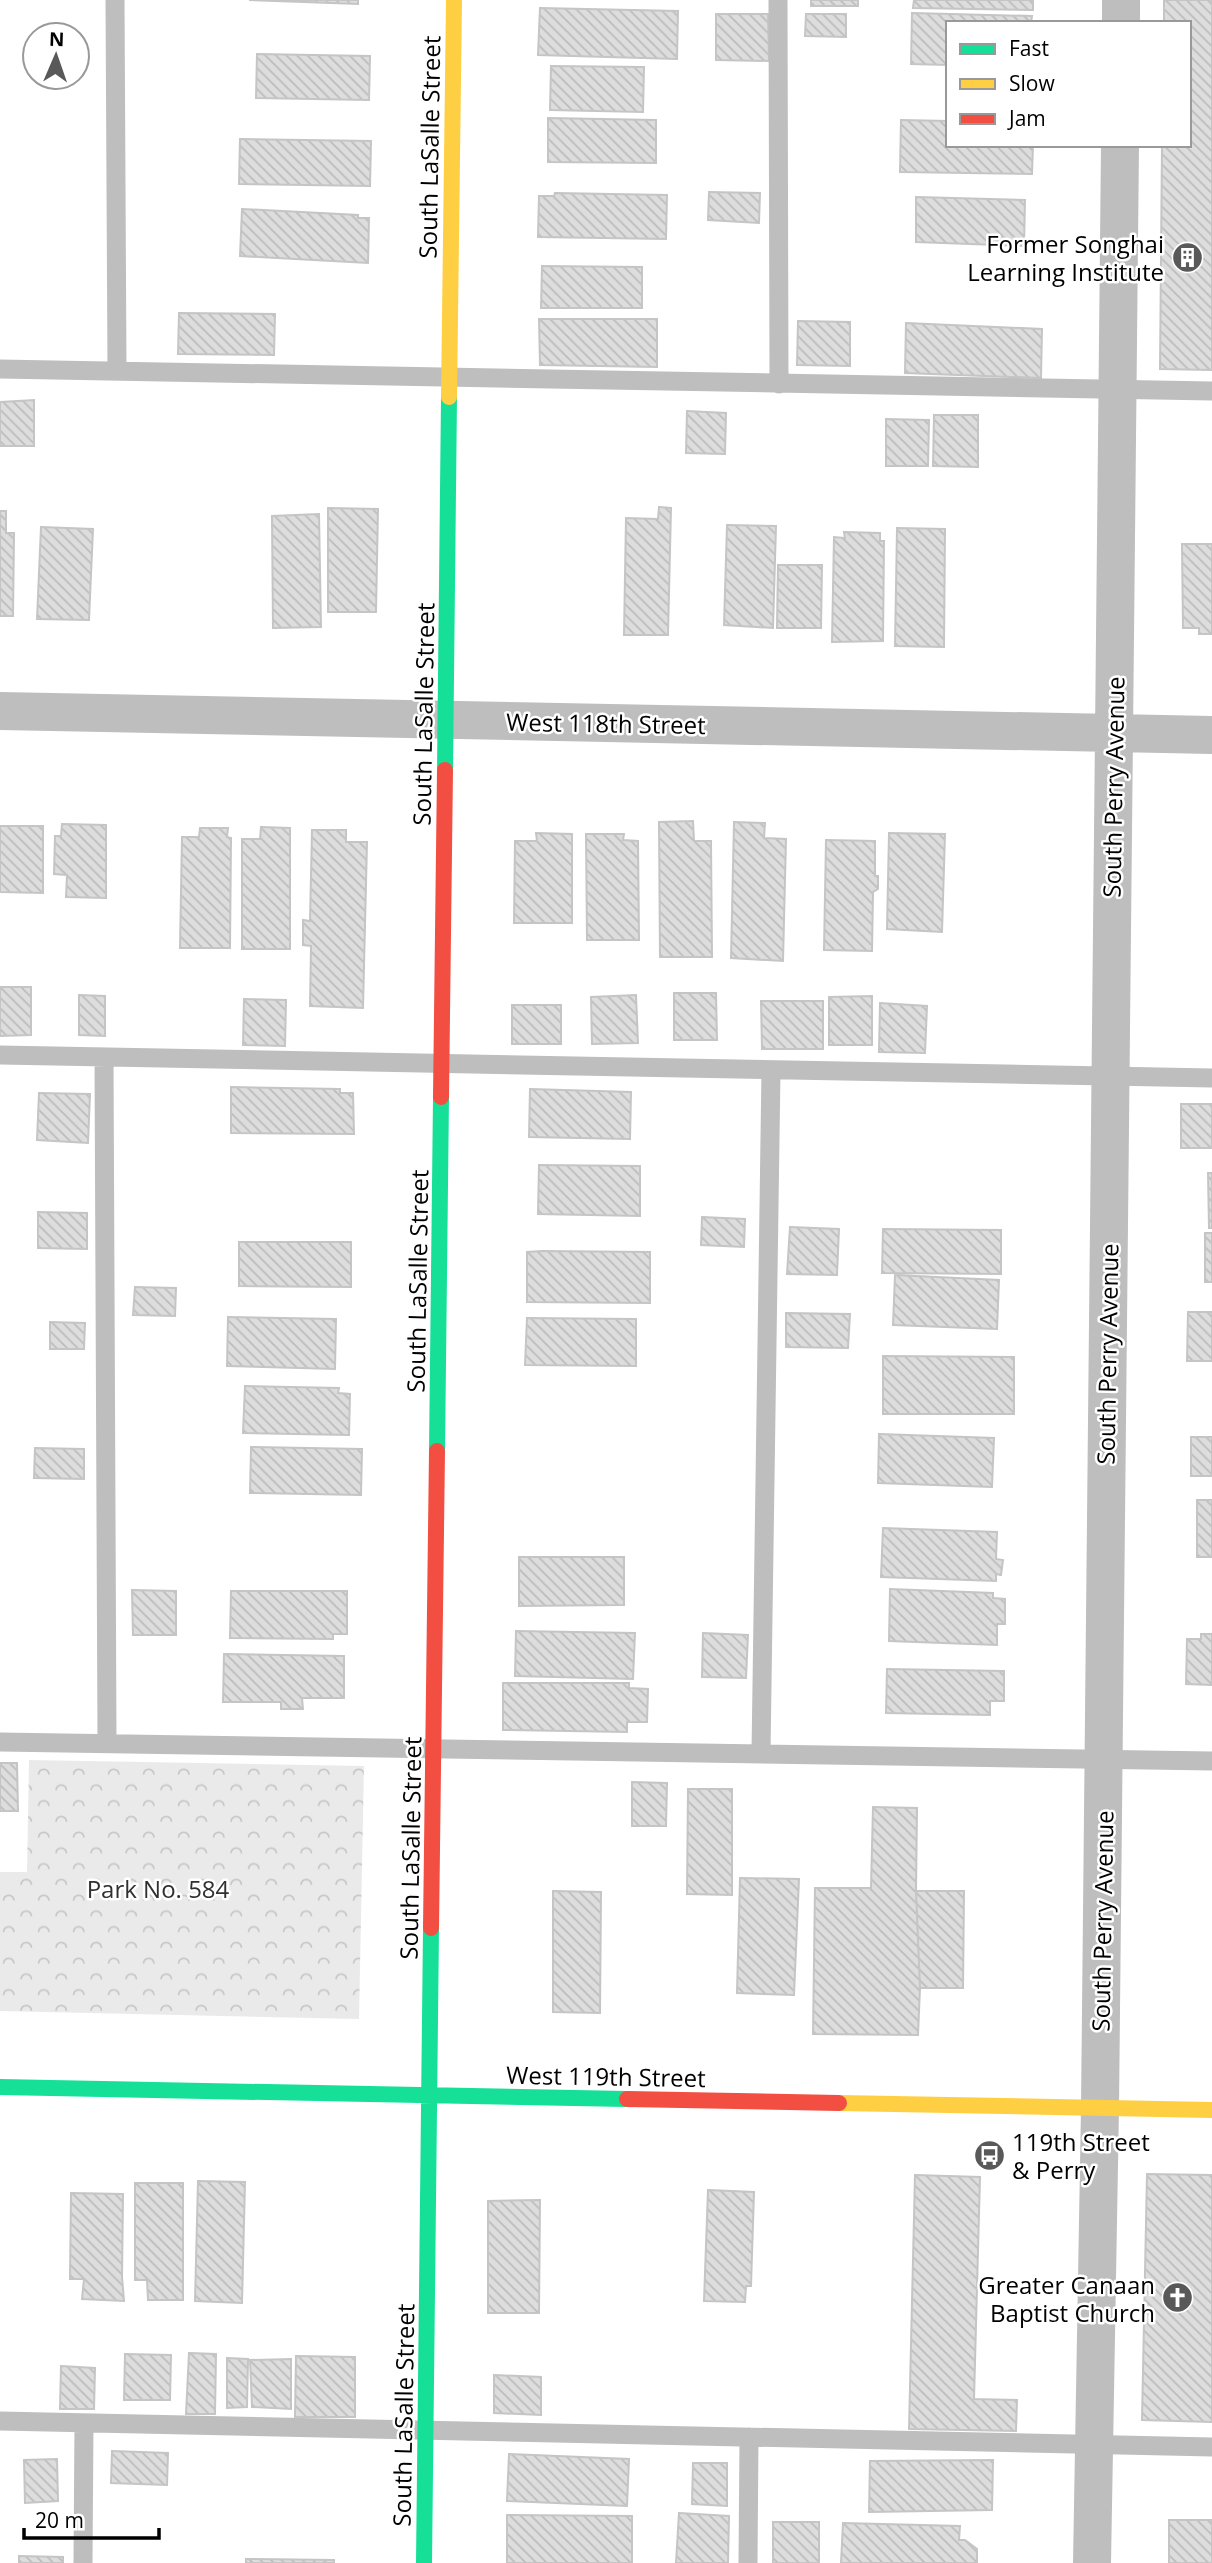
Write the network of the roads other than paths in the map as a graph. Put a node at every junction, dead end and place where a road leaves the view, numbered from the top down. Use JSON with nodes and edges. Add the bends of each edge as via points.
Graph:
{"nodes":[{"id":1,"x":115,"y":0,"type":"edge"},
{"id":2,"x":454,"y":0,"type":"edge"},
{"id":3,"x":778,"y":0,"type":"edge"},
{"id":4,"x":1121,"y":0,"type":"edge"},
{"id":5,"x":1121,"y":21,"type":"edge"},
{"id":6,"x":1120,"y":147,"type":"edge"},
{"id":7,"x":0,"y":369,"type":"edge"},
{"id":8,"x":117,"y":371,"type":"junction"},
{"id":9,"x":449,"y":377,"type":"junction"},
{"id":10,"x":779,"y":384,"type":"junction"},
{"id":11,"x":1117,"y":390,"type":"junction"},
{"id":12,"x":1212,"y":391,"type":"edge"},
{"id":13,"x":0,"y":711,"type":"edge"},
{"id":14,"x":446,"y":720,"type":"junction"},
{"id":15,"x":1113,"y":733,"type":"junction"},
{"id":16,"x":1212,"y":735,"type":"edge"},
{"id":17,"x":0,"y":1055,"type":"edge"},
{"id":18,"x":104,"y":1057,"type":"junction"},
{"id":19,"x":442,"y":1063,"type":"junction"},
{"id":20,"x":772,"y":1070,"type":"junction"},
{"id":21,"x":1110,"y":1076,"type":"junction"},
{"id":22,"x":1212,"y":1078,"type":"edge"},
{"id":23,"x":0,"y":1742,"type":"edge"},
{"id":24,"x":107,"y":1743,"type":"junction"},
{"id":25,"x":434,"y":1749,"type":"junction"},
{"id":26,"x":761,"y":1754,"type":"junction"},
{"id":27,"x":1103,"y":1758,"type":"junction"},
{"id":28,"x":1212,"y":1761,"type":"edge"},
{"id":29,"x":0,"y":2087,"type":"edge"},
{"id":30,"x":431,"y":2095,"type":"junction"},
{"id":31,"x":1100,"y":2108,"type":"junction"},
{"id":32,"x":1212,"y":2110,"type":"edge"},
{"id":33,"x":0,"y":2421,"type":"edge"},
{"id":34,"x":84,"y":2423,"type":"junction"},
{"id":35,"x":426,"y":2430,"type":"junction"},
{"id":36,"x":749,"y":2437,"type":"junction"},
{"id":37,"x":1094,"y":2444,"type":"junction"},
{"id":38,"x":1212,"y":2447,"type":"edge"},
{"id":39,"x":83,"y":2563,"type":"edge"},
{"id":40,"x":424,"y":2563,"type":"edge"},
{"id":41,"x":748,"y":2563,"type":"edge"},
{"id":42,"x":1092,"y":2563,"type":"edge"}],
"edges":[{"from":1,"to":8,"type":"lane"},
{"from":2,"to":9,"type":"street","name":"South LaSalle Street"},
{"from":3,"to":10,"type":"lane"},
{"from":4,"to":5,"type":"street"},
{"from":6,"to":11,"type":"street","name":"South Perry Avenue"},
{"from":7,"to":8,"type":"lane"},
{"from":8,"to":9,"type":"lane"},
{"from":9,"to":10,"type":"lane"},
{"from":9,"to":14,"type":"street","name":"South LaSalle Street"},
{"from":10,"to":11,"type":"lane"},
{"from":11,"to":12,"type":"lane"},
{"from":11,"to":15,"type":"street","name":"South Perry Avenue"},
{"from":13,"to":14,"type":"street","name":"West 118th Street"},
{"from":14,"to":15,"type":"street","name":"West 118th Street"},
{"from":14,"to":19,"type":"street","name":"South LaSalle Street"},
{"from":15,"to":16,"type":"street","name":"West 118th Street"},
{"from":15,"to":21,"type":"street","name":"South Perry Avenue"},
{"from":17,"to":18,"type":"lane"},
{"from":18,"to":19,"type":"lane"},
{"from":18,"to":24,"type":"lane"},
{"from":19,"to":20,"type":"lane"},
{"from":19,"to":25,"type":"street","name":"South LaSalle Street"},
{"from":20,"to":21,"type":"lane"},
{"from":20,"to":26,"type":"lane"},
{"from":21,"to":22,"type":"lane"},
{"from":21,"to":27,"type":"street","name":"South Perry Avenue"},
{"from":23,"to":24,"type":"lane"},
{"from":24,"to":25,"type":"lane"},
{"from":25,"to":26,"type":"lane"},
{"from":25,"to":30,"type":"street","name":"South LaSalle Street"},
{"from":26,"to":27,"type":"lane"},
{"from":27,"to":28,"type":"lane"},
{"from":27,"to":31,"type":"street","name":"South Perry Avenue"},
{"from":29,"to":30,"type":"street","name":"West 119th Street"},
{"from":30,"to":31,"type":"street","name":"West 119th Street"},
{"from":30,"to":35,"type":"street","name":"South LaSalle Street"},
{"from":31,"to":32,"type":"street","name":"West 119th Street"},
{"from":31,"to":37,"type":"street","name":"South Perry Avenue"},
{"from":33,"to":34,"type":"lane"},
{"from":34,"to":35,"type":"lane"},
{"from":34,"to":39,"type":"lane"},
{"from":35,"to":36,"type":"lane"},
{"from":35,"to":40,"type":"street","name":"South LaSalle Street"},
{"from":36,"to":37,"type":"lane"},
{"from":36,"to":41,"type":"lane"},
{"from":37,"to":38,"type":"lane"},
{"from":37,"to":42,"type":"street","name":"South Perry Avenue"}]}
